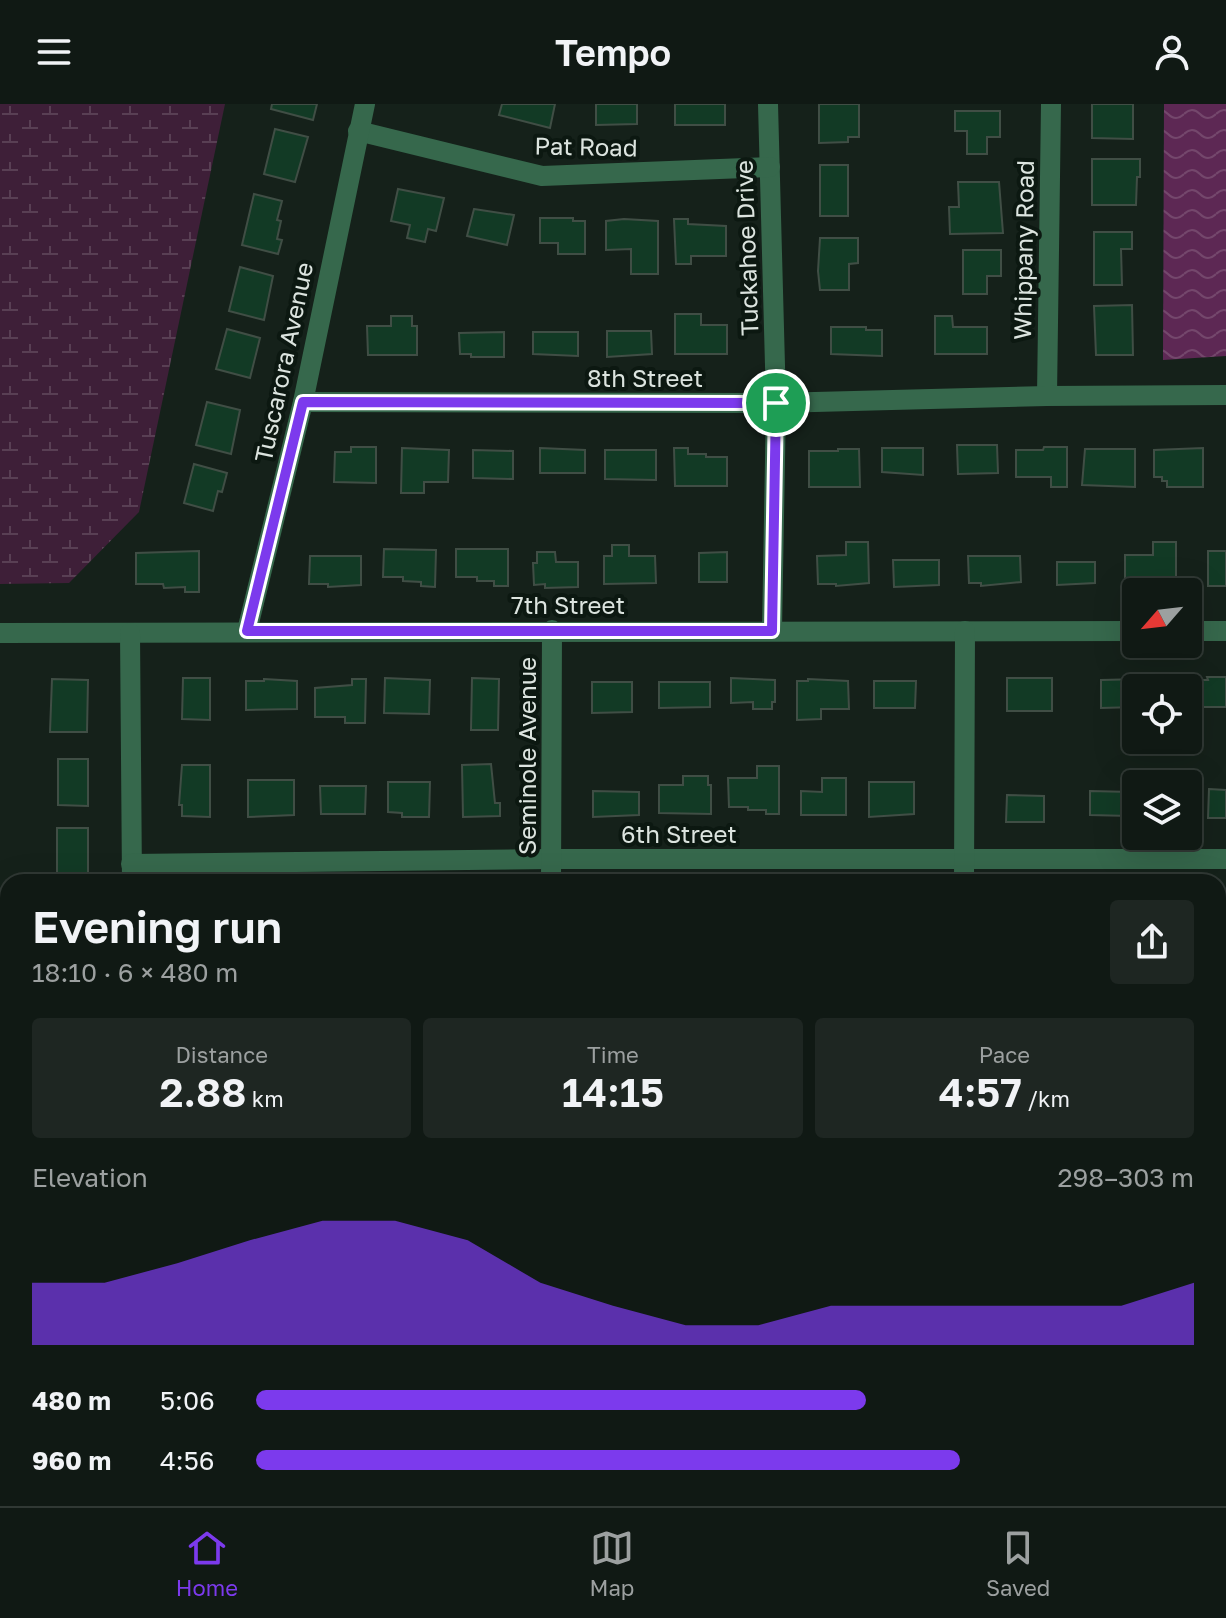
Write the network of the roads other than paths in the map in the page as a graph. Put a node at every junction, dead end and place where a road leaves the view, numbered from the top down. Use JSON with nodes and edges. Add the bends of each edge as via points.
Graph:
{"nodes":[{"id":1,"x":365,"y":104,"type":"edge"},
{"id":2,"x":768,"y":104,"type":"edge"},
{"id":3,"x":1051,"y":104,"type":"edge"},
{"id":4,"x":358,"y":131,"type":"junction"},
{"id":5,"x":770,"y":167,"type":"junction"},
{"id":6,"x":1226,"y":395,"type":"edge"},
{"id":7,"x":1047,"y":396,"type":"junction"},
{"id":8,"x":303,"y":402,"type":"junction"},
{"id":9,"x":776,"y":403,"type":"junction"},
{"id":10,"x":552,"y":630,"type":"junction"},
{"id":11,"x":247,"y":631,"type":"junction"},
{"id":12,"x":772,"y":631,"type":"junction"},
{"id":13,"x":965,"y":631,"type":"junction"},
{"id":14,"x":1122,"y":631,"type":"edge"},
{"id":15,"x":1202,"y":631,"type":"edge"},
{"id":16,"x":1226,"y":631,"type":"edge"},
{"id":17,"x":0,"y":633,"type":"edge"},
{"id":18,"x":130,"y":633,"type":"junction"},
{"id":19,"x":551,"y":859,"type":"junction"},
{"id":20,"x":1226,"y":859,"type":"edge"},
{"id":21,"x":964,"y":860,"type":"junction"},
{"id":22,"x":132,"y":873,"type":"edge"},
{"id":23,"x":551,"y":874,"type":"edge"},
{"id":24,"x":964,"y":874,"type":"edge"}],
"edges":[{"from":1,"to":4,"type":"street","name":"Tuscarora Avenue"},
{"from":2,"to":5,"type":"street","name":"Tuckahoe Drive"},
{"from":3,"to":7,"type":"street","name":"Whippany Road"},
{"from":4,"to":5,"type":"street","name":"Pat Road","via":[[542,176]]},
{"from":4,"to":8,"type":"street","name":"Tuscarora Avenue"},
{"from":5,"to":9,"type":"street","name":"Tuckahoe Drive"},
{"from":6,"to":7,"type":"street","name":"8th Street"},
{"from":7,"to":9,"type":"street","name":"8th Street"},
{"from":8,"to":9,"type":"street","name":"8th Street"},
{"from":8,"to":11,"type":"street","name":"Tuscarora Avenue"},
{"from":9,"to":12,"type":"street","name":"Tuckahoe Drive"},
{"from":10,"to":11,"type":"street","name":"7th Street"},
{"from":10,"to":12,"type":"street","name":"7th Street"},
{"from":10,"to":19,"type":"street","name":"Seminole Avenue"},
{"from":11,"to":18,"type":"street","name":"7th Street"},
{"from":12,"to":13,"type":"street","name":"7th Street"},
{"from":13,"to":14,"type":"street","name":"7th Street"},
{"from":13,"to":21,"type":"street"},
{"from":15,"to":16,"type":"street"},
{"from":17,"to":18,"type":"street","name":"7th Street"},
{"from":18,"to":22,"type":"street"},
{"from":19,"to":21,"type":"street","name":"6th Street"},
{"from":19,"to":22,"type":"street","name":"6th Street"},
{"from":19,"to":23,"type":"street","name":"Seminole Avenue"},
{"from":20,"to":21,"type":"street","name":"6th Street"},
{"from":21,"to":24,"type":"street"}]}
